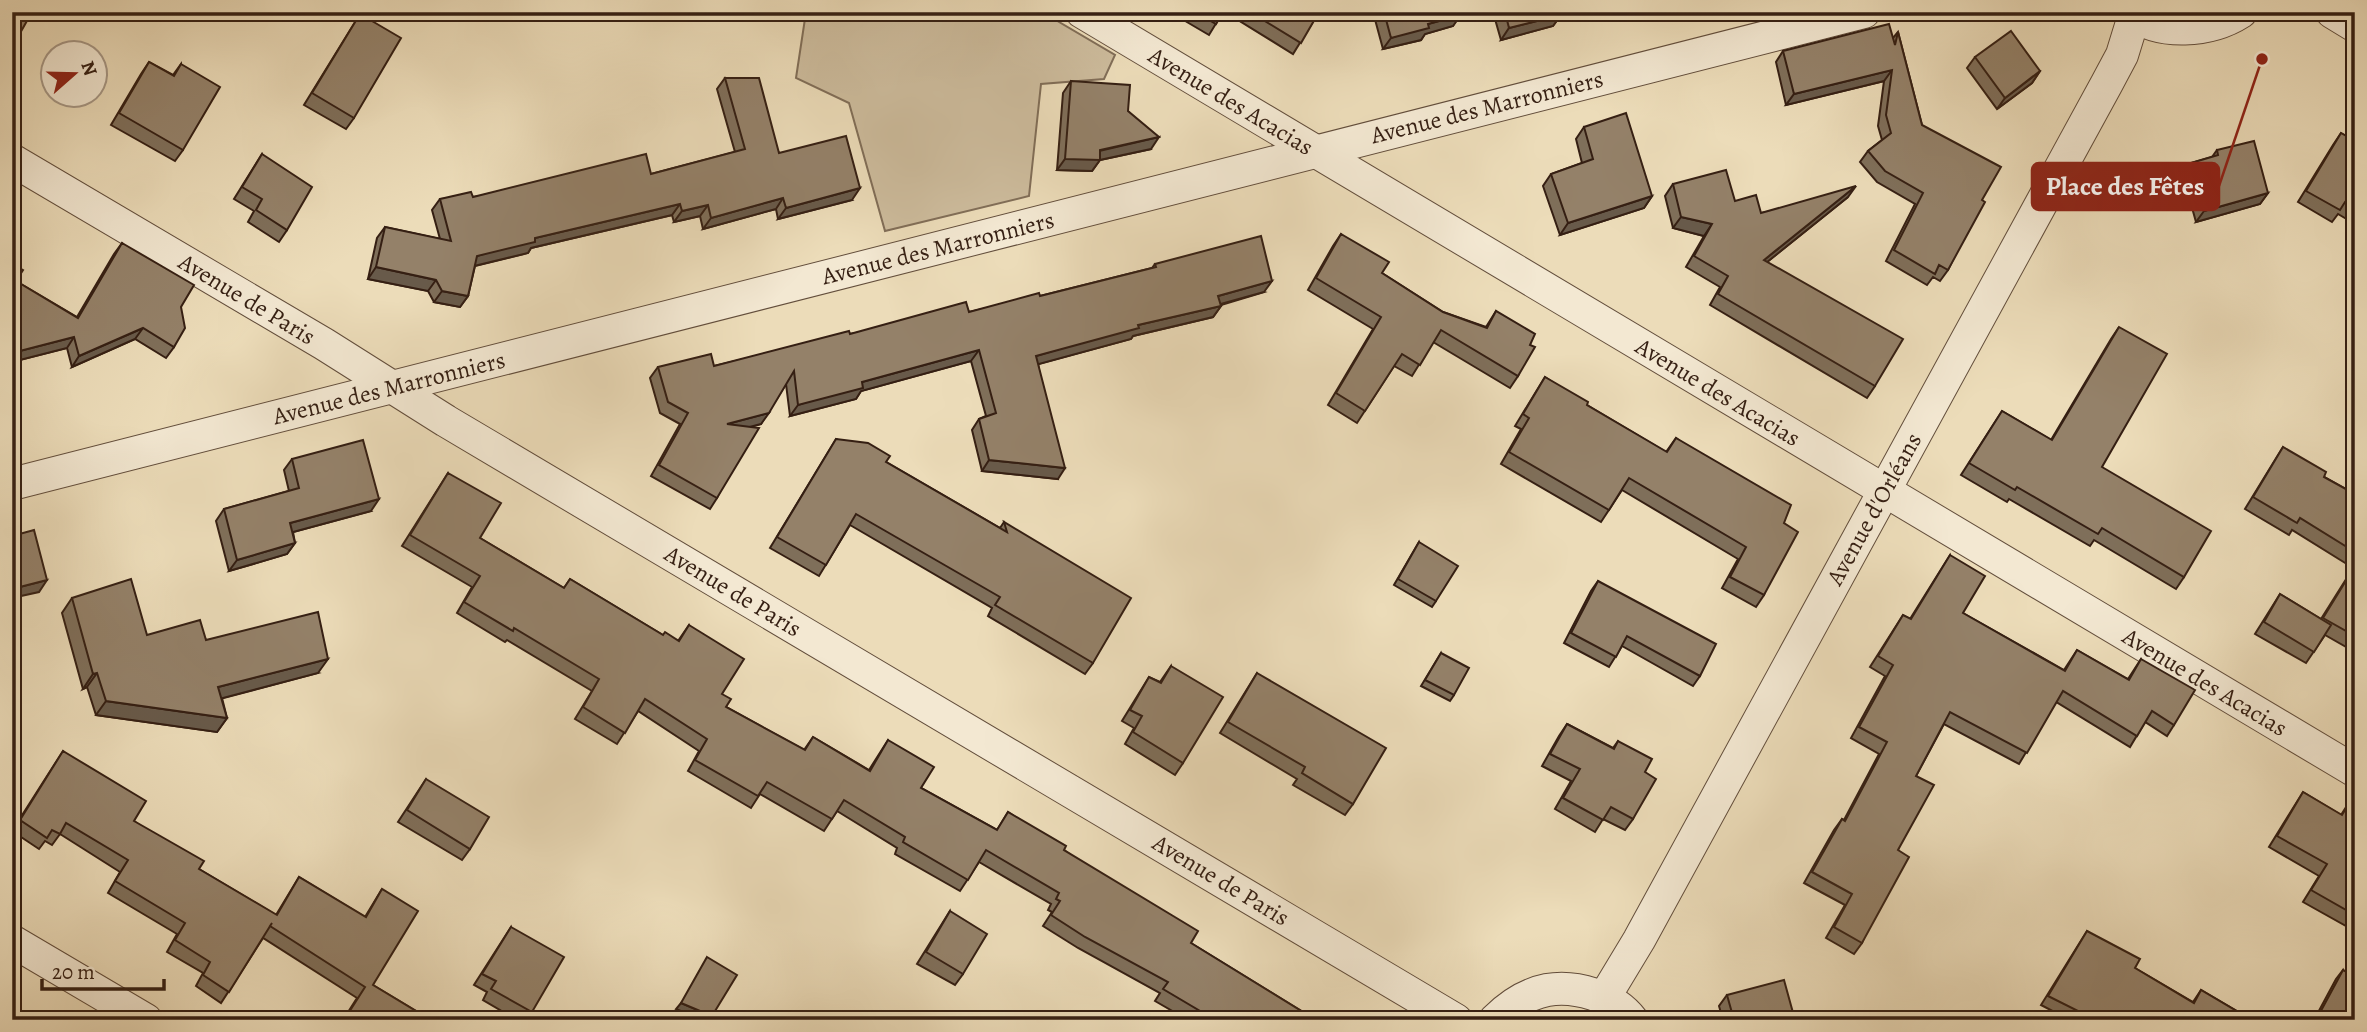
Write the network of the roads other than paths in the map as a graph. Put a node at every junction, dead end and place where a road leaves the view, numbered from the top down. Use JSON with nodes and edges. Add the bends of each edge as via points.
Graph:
{"nodes":[{"id":1,"x":1082,"y":12,"type":"edge"},
{"id":2,"x":1864,"y":12,"type":"edge"},
{"id":3,"x":2241,"y":12,"type":"edge"},
{"id":4,"x":2332,"y":12,"type":"edge"},
{"id":5,"x":2132,"y":14,"type":"edge"},
{"id":6,"x":2355,"y":26,"type":"edge"},
{"id":7,"x":1314,"y":152,"type":"junction"},
{"id":8,"x":12,"y":159,"type":"edge"},
{"id":9,"x":391,"y":388,"type":"junction"},
{"id":10,"x":12,"y":484,"type":"edge"},
{"id":11,"x":1885,"y":492,"type":"junction"},
{"id":12,"x":2355,"y":771,"type":"edge"},
{"id":13,"x":12,"y":940,"type":"edge"},
{"id":14,"x":1604,"y":998,"type":"junction"},
{"id":15,"x":146,"y":1020,"type":"edge"},
{"id":16,"x":1456,"y":1020,"type":"edge"},
{"id":17,"x":1495,"y":1020,"type":"edge"},
{"id":18,"x":1632,"y":1020,"type":"edge"}],
"edges":[{"from":1,"to":7,"type":"street","name":"Avenue des Acacias"},
{"from":2,"to":7,"type":"street","name":"Avenue des Marronniers"},
{"from":3,"to":5,"type":"street","via":[[2196,29],[2164,26]]},
{"from":4,"to":6,"type":"street"},
{"from":5,"to":11,"type":"street","name":"Avenue d'Orléans","via":[[2117,65]]},
{"from":7,"to":9,"type":"street","name":"Avenue des Marronniers"},
{"from":7,"to":11,"type":"street","name":"Avenue des Acacias"},
{"from":8,"to":9,"type":"street","name":"Avenue de Paris"},
{"from":9,"to":10,"type":"street","name":"Avenue des Marronniers"},
{"from":9,"to":16,"type":"street","name":"Avenue de Paris"},
{"from":11,"to":12,"type":"street","name":"Avenue des Acacias"},
{"from":11,"to":14,"type":"street","name":"Avenue d'Orléans"},
{"from":13,"to":15,"type":"street"},
{"from":14,"to":17,"type":"street","via":[[1576,990],[1547,990],[1519,1000]]},
{"from":14,"to":18,"type":"street"}]}
